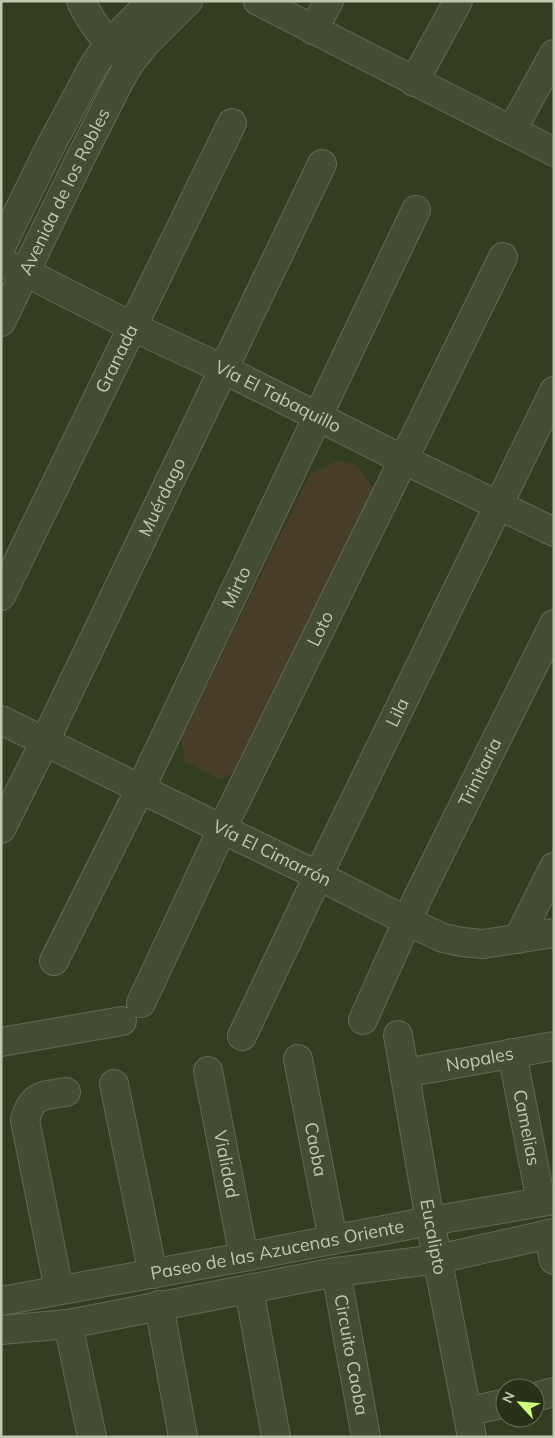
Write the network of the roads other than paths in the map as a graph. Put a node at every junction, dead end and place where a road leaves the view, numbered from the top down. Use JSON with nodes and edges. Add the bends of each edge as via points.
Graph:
{"nodes":[{"id":1,"x":81,"y":1,"type":"edge"},
{"id":2,"x":152,"y":1,"type":"edge"},
{"id":3,"x":188,"y":1,"type":"edge"},
{"id":4,"x":258,"y":1,"type":"edge"},
{"id":5,"x":329,"y":1,"type":"edge"},
{"id":6,"x":458,"y":1,"type":"edge"},
{"id":7,"x":313,"y":30,"type":"junction"},
{"id":8,"x":109,"y":44,"type":"junction"},
{"id":9,"x":554,"y":54,"type":"edge"},
{"id":10,"x":130,"y":63,"type":"junction"},
{"id":11,"x":414,"y":82,"type":"junction"},
{"id":12,"x":232,"y":123,"type":"dead end"},
{"id":13,"x":512,"y":130,"type":"junction"},
{"id":14,"x":554,"y":152,"type":"edge"},
{"id":15,"x":322,"y":164,"type":"dead end"},
{"id":16,"x":416,"y":210,"type":"dead end"},
{"id":17,"x":1,"y":247,"type":"edge"},
{"id":18,"x":504,"y":257,"type":"dead end"},
{"id":19,"x":13,"y":267,"type":"edge"},
{"id":20,"x":1,"y":322,"type":"edge"},
{"id":21,"x":133,"y":327,"type":"junction"},
{"id":22,"x":223,"y":369,"type":"junction"},
{"id":23,"x":554,"y":391,"type":"edge"},
{"id":24,"x":317,"y":417,"type":"junction"},
{"id":25,"x":404,"y":460,"type":"junction"},
{"id":26,"x":498,"y":505,"type":"junction"},
{"id":27,"x":554,"y":532,"type":"edge"},
{"id":28,"x":1,"y":596,"type":"edge"},
{"id":29,"x":554,"y":624,"type":"edge"},
{"id":30,"x":1,"y":720,"type":"edge"},
{"id":31,"x":45,"y":741,"type":"junction"},
{"id":32,"x":140,"y":789,"type":"junction"},
{"id":33,"x":1,"y":829,"type":"edge"},
{"id":34,"x":222,"y":830,"type":"junction"},
{"id":35,"x":554,"y":867,"type":"edge"},
{"id":36,"x":318,"y":876,"type":"junction"},
{"id":37,"x":408,"y":921,"type":"junction"},
{"id":38,"x":554,"y":933,"type":"edge"},
{"id":39,"x":518,"y":939,"type":"junction"},
{"id":40,"x":54,"y":961,"type":"dead end"},
{"id":41,"x":363,"y":1020,"type":"dead end"},
{"id":42,"x":398,"y":1035,"type":"dead end"},
{"id":43,"x":242,"y":1036,"type":"dead end"},
{"id":44,"x":1,"y":1042,"type":"edge"},
{"id":45,"x":554,"y":1046,"type":"edge"},
{"id":46,"x":512,"y":1053,"type":"junction"},
{"id":47,"x":298,"y":1059,"type":"dead end"},
{"id":48,"x":208,"y":1071,"type":"dead end"},
{"id":49,"x":405,"y":1074,"type":"junction"},
{"id":50,"x":114,"y":1084,"type":"dead end"},
{"id":51,"x":66,"y":1092,"type":"dead end"},
{"id":52,"x":547,"y":1201,"type":"edge"},
{"id":53,"x":430,"y":1221,"type":"junction"},
{"id":54,"x":332,"y":1240,"type":"junction"},
{"id":55,"x":552,"y":1242,"type":"edge"},
{"id":56,"x":244,"y":1257,"type":"junction"},
{"id":57,"x":438,"y":1259,"type":"junction"},
{"id":58,"x":336,"y":1272,"type":"junction"},
{"id":59,"x":153,"y":1274,"type":"junction"},
{"id":60,"x":249,"y":1289,"type":"junction"},
{"id":61,"x":59,"y":1290,"type":"junction"},
{"id":62,"x":1,"y":1301,"type":"edge"},
{"id":63,"x":159,"y":1305,"type":"junction"},
{"id":64,"x":1,"y":1317,"type":"edge"},
{"id":65,"x":1,"y":1322,"type":"edge"},
{"id":66,"x":68,"y":1324,"type":"junction"},
{"id":67,"x":1,"y":1330,"type":"edge"},
{"id":68,"x":495,"y":1409,"type":"edge"},
{"id":69,"x":470,"y":1424,"type":"edge"},
{"id":70,"x":92,"y":1437,"type":"edge"},
{"id":71,"x":183,"y":1437,"type":"edge"},
{"id":72,"x":276,"y":1437,"type":"edge"},
{"id":73,"x":366,"y":1437,"type":"edge"}],
"edges":[{"from":1,"to":8,"type":"street"},
{"from":2,"to":8,"type":"street","name":"Avenida de los Robles"},
{"from":3,"to":10,"type":"street","name":"Avenida de los Robles"},
{"from":4,"to":7,"type":"street"},
{"from":5,"to":7,"type":"street"},
{"from":6,"to":11,"type":"street"},
{"from":7,"to":11,"type":"street"},
{"from":8,"to":10,"type":"street"},
{"from":8,"to":17,"type":"street","name":"Avenida de los Robles","via":[[94,65],[50,147]]},
{"from":9,"to":13,"type":"street"},
{"from":10,"to":19,"type":"street","name":"Avenida de los Robles","via":[[80,159]]},
{"from":11,"to":13,"type":"street"},
{"from":12,"to":21,"type":"street","name":"Granada"},
{"from":13,"to":14,"type":"street"},
{"from":15,"to":22,"type":"street","name":"Muérdago"},
{"from":16,"to":24,"type":"street","name":"Mirto"},
{"from":18,"to":25,"type":"street","name":"Loto"},
{"from":19,"to":20,"type":"street","name":"Avenida de los Robles"},
{"from":19,"to":21,"type":"street","name":"Vía El Tabaquillo"},
{"from":21,"to":22,"type":"street","name":"Vía El Tabaquillo"},
{"from":21,"to":28,"type":"street","name":"Granada"},
{"from":22,"to":24,"type":"street","name":"Vía El Tabaquillo"},
{"from":22,"to":31,"type":"street","name":"Muérdago"},
{"from":23,"to":26,"type":"street","name":"Lila"},
{"from":24,"to":25,"type":"street","name":"Vía El Tabaquillo"},
{"from":24,"to":32,"type":"street","name":"Mirto"},
{"from":25,"to":26,"type":"street","name":"Vía El Tabaquillo"},
{"from":25,"to":34,"type":"street","name":"Loto"},
{"from":26,"to":27,"type":"street","name":"Vía El Tabaquillo"},
{"from":26,"to":36,"type":"street","name":"Lila"},
{"from":29,"to":37,"type":"street","name":"Trinitaria"},
{"from":30,"to":31,"type":"street","name":"Vía El Cimarrón"},
{"from":31,"to":32,"type":"street","name":"Vía El Cimarrón"},
{"from":31,"to":33,"type":"street","name":"Muérdago"},
{"from":32,"to":34,"type":"street","name":"Vía El Cimarrón"},
{"from":32,"to":40,"type":"street","name":"Mirto"},
{"from":34,"to":36,"type":"street","name":"Vía El Cimarrón"},
{"from":34,"to":44,"type":"street","name":"Loto","via":[[131,1012],[97,1034]]},
{"from":35,"to":39,"type":"street"},
{"from":36,"to":37,"type":"street","name":"Vía El Cimarrón"},
{"from":36,"to":43,"type":"street","name":"Lila"},
{"from":37,"to":39,"type":"street","name":"Vía El Cimarrón","via":[[443,938],[462,942],[483,944]]},
{"from":37,"to":41,"type":"street","name":"Trinitaria"},
{"from":38,"to":39,"type":"street","name":"Vía El Cimarrón"},
{"from":42,"to":49,"type":"street","name":"Eucalipto"},
{"from":45,"to":46,"type":"street","name":"Nopales"},
{"from":46,"to":49,"type":"street","name":"Nopales"},
{"from":46,"to":52,"type":"street","name":"Camelias"},
{"from":47,"to":54,"type":"street","name":"Caoba"},
{"from":48,"to":56,"type":"street","name":"Vialidad"},
{"from":49,"to":53,"type":"street","name":"Eucalipto"},
{"from":50,"to":59,"type":"street"},
{"from":51,"to":61,"type":"street","via":[[34,1100],[25,1120]]},
{"from":52,"to":53,"type":"street","name":"Paseo de las Azucenas Oriente"},
{"from":53,"to":54,"type":"street","name":"Paseo de las Azucenas Oriente"},
{"from":53,"to":57,"type":"street","name":"Eucalipto"},
{"from":54,"to":56,"type":"street","name":"Paseo de las Azucenas Oriente"},
{"from":55,"to":57,"type":"street","name":"Paseo de las Azucenas Oriente"},
{"from":56,"to":59,"type":"street","name":"Paseo de las Azucenas Oriente"},
{"from":57,"to":58,"type":"street","name":"Paseo de las Azucenas Oriente"},
{"from":57,"to":69,"type":"street","name":"Eucalipto"},
{"from":58,"to":60,"type":"street","name":"Paseo de las Azucenas Oriente"},
{"from":58,"to":73,"type":"street","name":"Circuito Caoba"},
{"from":59,"to":61,"type":"street","name":"Paseo de las Azucenas Oriente"},
{"from":60,"to":63,"type":"street","name":"Paseo de las Azucenas Oriente"},
{"from":60,"to":72,"type":"street"},
{"from":61,"to":62,"type":"street","name":"Paseo de las Azucenas Oriente"},
{"from":63,"to":66,"type":"street","name":"Paseo de las Azucenas Oriente"},
{"from":63,"to":71,"type":"street"},
{"from":64,"to":65,"type":"street"},
{"from":66,"to":67,"type":"street","name":"Paseo de las Azucenas Oriente"},
{"from":66,"to":70,"type":"street"},
{"from":68,"to":69,"type":"street"}]}
